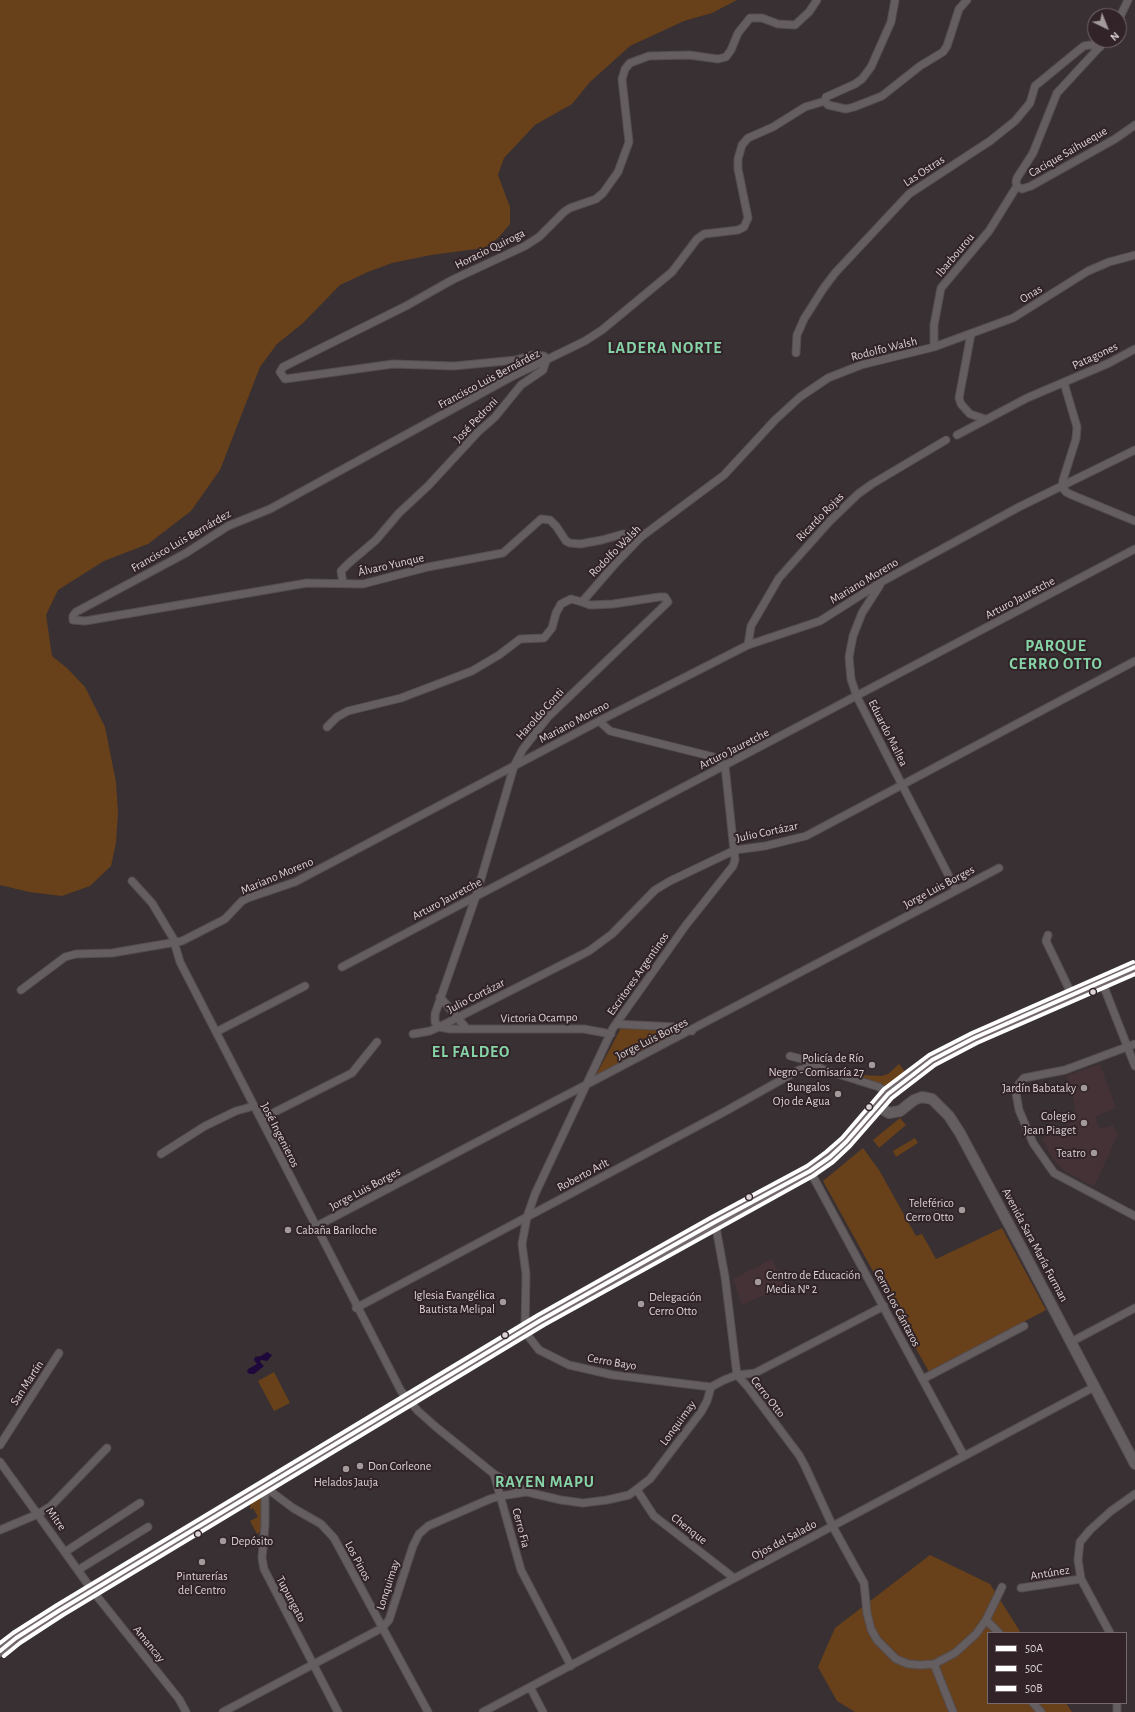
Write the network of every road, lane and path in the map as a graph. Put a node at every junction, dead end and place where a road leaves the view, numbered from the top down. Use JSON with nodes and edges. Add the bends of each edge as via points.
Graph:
{"nodes":[{"id":1,"x":817,"y":0,"type":"edge"},
{"id":2,"x":895,"y":0,"type":"edge"},
{"id":3,"x":967,"y":0,"type":"edge"},
{"id":4,"x":1087,"y":46,"type":"edge"},
{"id":5,"x":1099,"y":48,"type":"edge"},
{"id":6,"x":825,"y":101,"type":"junction"},
{"id":7,"x":1135,"y":125,"type":"edge"},
{"id":8,"x":1017,"y":186,"type":"junction"},
{"id":9,"x":1135,"y":255,"type":"edge"},
{"id":10,"x":971,"y":334,"type":"junction"},
{"id":11,"x":934,"y":347,"type":"junction"},
{"id":12,"x":1135,"y":349,"type":"edge"},
{"id":13,"x":796,"y":353,"type":"dead end"},
{"id":14,"x":546,"y":361,"type":"junction"},
{"id":15,"x":1064,"y":383,"type":"junction"},
{"id":16,"x":985,"y":420,"type":"junction"},
{"id":17,"x":957,"y":434,"type":"dead end"},
{"id":18,"x":946,"y":440,"type":"dead end"},
{"id":19,"x":1135,"y":450,"type":"edge"},
{"id":20,"x":1062,"y":487,"type":"junction"},
{"id":21,"x":1135,"y":521,"type":"edge"},
{"id":22,"x":641,"y":537,"type":"junction"},
{"id":23,"x":1135,"y":548,"type":"edge"},
{"id":24,"x":883,"y":581,"type":"junction"},
{"id":25,"x":343,"y":583,"type":"junction"},
{"id":26,"x":582,"y":602,"type":"junction"},
{"id":27,"x":73,"y":620,"type":"joint"},
{"id":28,"x":748,"y":645,"type":"junction"},
{"id":29,"x":1135,"y":660,"type":"edge"},
{"id":30,"x":857,"y":697,"type":"junction"},
{"id":31,"x":599,"y":721,"type":"junction"},
{"id":32,"x":327,"y":727,"type":"dead end"},
{"id":33,"x":514,"y":766,"type":"junction"},
{"id":34,"x":725,"y":766,"type":"junction"},
{"id":35,"x":902,"y":784,"type":"junction"},
{"id":36,"x":735,"y":850,"type":"junction"},
{"id":37,"x":999,"y":868,"type":"dead end"},
{"id":38,"x":132,"y":881,"type":"dead end"},
{"id":39,"x":956,"y":890,"type":"junction"},
{"id":40,"x":476,"y":896,"type":"junction"},
{"id":41,"x":1048,"y":935,"type":"dead end"},
{"id":42,"x":174,"y":944,"type":"junction"},
{"id":43,"x":342,"y":967,"type":"dead end"},
{"id":44,"x":1135,"y":967,"type":"edge"},
{"id":45,"x":1102,"y":982,"type":"junction"},
{"id":46,"x":305,"y":986,"type":"dead end"},
{"id":47,"x":21,"y":990,"type":"dead end"},
{"id":48,"x":1072,"y":995,"type":"junction"},
{"id":49,"x":440,"y":998,"type":"junction"},
{"id":50,"x":457,"y":1017,"type":"junction"},
{"id":51,"x":616,"y":1024,"type":"junction"},
{"id":52,"x":439,"y":1027,"type":"junction"},
{"id":53,"x":467,"y":1029,"type":"junction"},
{"id":54,"x":692,"y":1031,"type":"junction"},
{"id":55,"x":216,"y":1032,"type":"junction"},
{"id":56,"x":413,"y":1034,"type":"dead end"},
{"id":57,"x":611,"y":1034,"type":"junction"},
{"id":58,"x":377,"y":1042,"type":"dead end"},
{"id":59,"x":1132,"y":1045,"type":"edge"},
{"id":60,"x":790,"y":1056,"type":"dead end"},
{"id":61,"x":1135,"y":1066,"type":"edge"},
{"id":62,"x":822,"y":1069,"type":"junction"},
{"id":63,"x":584,"y":1086,"type":"junction"},
{"id":64,"x":888,"y":1094,"type":"junction"},
{"id":65,"x":254,"y":1106,"type":"junction"},
{"id":66,"x":877,"y":1106,"type":"junction"},
{"id":67,"x":260,"y":1119,"type":"junction"},
{"id":68,"x":161,"y":1154,"type":"dead end"},
{"id":69,"x":810,"y":1171,"type":"junction"},
{"id":70,"x":1135,"y":1216,"type":"edge"},
{"id":71,"x":527,"y":1217,"type":"junction"},
{"id":72,"x":715,"y":1222,"type":"junction"},
{"id":73,"x":315,"y":1227,"type":"junction"},
{"id":74,"x":884,"y":1306,"type":"junction"},
{"id":75,"x":356,"y":1308,"type":"junction"},
{"id":76,"x":1135,"y":1308,"type":"edge"},
{"id":77,"x":1024,"y":1326,"type":"dead end"},
{"id":78,"x":525,"y":1329,"type":"junction"},
{"id":79,"x":1071,"y":1342,"type":"junction"},
{"id":80,"x":59,"y":1353,"type":"dead end"},
{"id":81,"x":737,"y":1375,"type":"junction"},
{"id":82,"x":923,"y":1379,"type":"junction"},
{"id":83,"x":1094,"y":1386,"type":"junction"},
{"id":84,"x":710,"y":1387,"type":"junction"},
{"id":85,"x":407,"y":1400,"type":"junction"},
{"id":86,"x":0,"y":1445,"type":"edge"},
{"id":87,"x":107,"y":1448,"type":"dead end"},
{"id":88,"x":964,"y":1456,"type":"junction"},
{"id":89,"x":0,"y":1462,"type":"edge"},
{"id":90,"x":1135,"y":1464,"type":"edge"},
{"id":91,"x":494,"y":1474,"type":"junction"},
{"id":92,"x":265,"y":1487,"type":"junction"},
{"id":93,"x":637,"y":1490,"type":"junction"},
{"id":94,"x":527,"y":1492,"type":"junction"},
{"id":95,"x":1135,"y":1494,"type":"edge"},
{"id":96,"x":501,"y":1496,"type":"junction"},
{"id":97,"x":140,"y":1503,"type":"dead end"},
{"id":98,"x":38,"y":1514,"type":"junction"},
{"id":99,"x":148,"y":1527,"type":"dead end"},
{"id":100,"x":833,"y":1527,"type":"junction"},
{"id":101,"x":0,"y":1530,"type":"edge"},
{"id":102,"x":65,"y":1552,"type":"junction"},
{"id":103,"x":78,"y":1570,"type":"junction"},
{"id":104,"x":734,"y":1578,"type":"junction"},
{"id":105,"x":1081,"y":1579,"type":"junction"},
{"id":106,"x":1002,"y":1587,"type":"dead end"},
{"id":107,"x":1021,"y":1588,"type":"dead end"},
{"id":108,"x":92,"y":1590,"type":"junction"},
{"id":109,"x":986,"y":1620,"type":"junction"},
{"id":110,"x":382,"y":1628,"type":"junction"},
{"id":111,"x":998,"y":1632,"type":"edge"},
{"id":112,"x":1109,"y":1632,"type":"edge"},
{"id":113,"x":16,"y":1638,"type":"junction"},
{"id":114,"x":0,"y":1645,"type":"edge"},
{"id":115,"x":0,"y":1651,"type":"edge"},
{"id":116,"x":934,"y":1664,"type":"junction"},
{"id":117,"x":313,"y":1665,"type":"junction"},
{"id":118,"x":571,"y":1666,"type":"junction"},
{"id":119,"x":530,"y":1688,"type":"junction"},
{"id":120,"x":1034,"y":1704,"type":"edge"},
{"id":121,"x":186,"y":1712,"type":"edge"},
{"id":122,"x":223,"y":1712,"type":"edge"},
{"id":123,"x":338,"y":1712,"type":"edge"},
{"id":124,"x":428,"y":1712,"type":"edge"},
{"id":125,"x":483,"y":1712,"type":"edge"},
{"id":126,"x":543,"y":1712,"type":"edge"},
{"id":127,"x":953,"y":1712,"type":"edge"},
{"id":128,"x":1041,"y":1712,"type":"edge"}],
"edges":[{"from":1,"to":14,"type":"street","name":"Horacio Quiroga","via":[[795,25],[750,18],[738,33],[726,57],[718,59],[689,55],[648,56],[630,63],[622,79],[628,142],[618,172],[596,199],[570,208],[539,237],[525,246],[452,280],[406,306],[283,367],[280,372],[285,379],[393,364],[454,366],[516,360],[532,355],[544,356]]},
{"from":2,"to":6,"type":"street","via":[[891,22],[871,67],[862,79],[843,91],[826,97]]},
{"from":3,"to":6,"type":"street","via":[[959,9],[943,52],[920,66],[882,96],[846,109],[832,107]]},
{"from":4,"to":13,"type":"street","name":"Las Ostras","via":[[1035,86],[1030,103],[1015,121],[990,142],[909,194],[823,289],[797,335]]},
{"from":5,"to":8,"type":"street","name":"Cacique Saihueque","via":[[1057,93],[1033,153],[1017,178]]},
{"from":6,"to":14,"type":"street","name":"Francisco Luis Bernárdez","via":[[805,107],[773,127],[748,138],[742,146],[738,169],[748,218],[744,227],[704,234],[697,239],[672,272],[602,330]]},
{"from":7,"to":8,"type":"street","name":"Cacique Saihueque","via":[[1031,186],[1022,189]]},
{"from":8,"to":11,"type":"street","name":"Ibarbourou","via":[[989,231],[941,288],[934,325]]},
{"from":9,"to":10,"type":"street","name":"Onas","via":[[1088,271],[1013,318]]},
{"from":10,"to":11,"type":"street","name":"Onas"},
{"from":10,"to":16,"type":"street","via":[[959,398],[970,414]]},
{"from":11,"to":22,"type":"street","name":"Rodolfo Walsh","via":[[845,370],[813,387],[776,420],[724,475]]},
{"from":12,"to":15,"type":"street","name":"Patagones"},
{"from":14,"to":25,"type":"street","name":"José Pedroni","via":[[543,370],[521,385],[495,417],[399,513],[376,540],[345,567],[341,572]]},
{"from":14,"to":27,"type":"street","name":"Francisco Luis Bernárdez","via":[[270,508],[228,526],[186,554],[76,612]]},
{"from":15,"to":16,"type":"street","via":[[1027,398]]},
{"from":15,"to":20,"type":"street","via":[[1077,427]]},
{"from":16,"to":17,"type":"street"},
{"from":18,"to":28,"type":"street","name":"Ricardo Rojas","via":[[872,484],[830,521],[779,578],[751,626]]},
{"from":19,"to":20,"type":"street","name":"Mariano Moreno"},
{"from":20,"to":21,"type":"street","via":[[1072,495]]},
{"from":20,"to":24,"type":"street","name":"Mariano Moreno","via":[[1019,507]]},
{"from":22,"to":25,"type":"street","name":"Álvaro Yunque","via":[[623,534],[580,544],[570,543],[550,520],[541,519],[503,553],[428,567],[362,584]]},
{"from":22,"to":26,"type":"street","name":"Rodolfo Walsh"},
{"from":23,"to":30,"type":"street","name":"Arturo Jauretche"},
{"from":24,"to":28,"type":"street","name":"Mariano Moreno","via":[[820,621]]},
{"from":24,"to":30,"type":"street","name":"Eduardo Mallea","via":[[862,613],[853,636],[849,668]]},
{"from":25,"to":27,"type":"street","name":"Álvaro Yunque","via":[[299,584],[85,622]]},
{"from":26,"to":32,"type":"street","via":[[571,599],[561,604],[549,634],[544,638],[520,639],[472,671],[401,698],[348,711]]},
{"from":26,"to":33,"type":"street","name":"Haroldo Conti","via":[[590,605],[613,604],[658,597],[665,597],[668,602],[548,717],[523,749]]},
{"from":28,"to":31,"type":"street","name":"Mariano Moreno"},
{"from":29,"to":35,"type":"street","name":"Julio Cortázar"},
{"from":30,"to":34,"type":"street","name":"Arturo Jauretche"},
{"from":30,"to":35,"type":"street","name":"Eduardo Mallea"},
{"from":31,"to":33,"type":"street","name":"Mariano Moreno"},
{"from":31,"to":34,"type":"street","via":[[610,731],[714,757]]},
{"from":33,"to":40,"type":"street","name":"Haroldo Conti"},
{"from":33,"to":42,"type":"street","name":"Mariano Moreno","via":[[295,882],[248,898],[225,919]]},
{"from":34,"to":36,"type":"street","name":"Escritores Argentinos"},
{"from":34,"to":40,"type":"street","name":"Arturo Jauretche"},
{"from":35,"to":36,"type":"street","name":"Julio Cortázar","via":[[806,836]]},
{"from":35,"to":39,"type":"street","name":"Eduardo Mallea"},
{"from":36,"to":50,"type":"street","name":"Julio Cortázar","via":[[655,890],[612,934],[589,951]]},
{"from":36,"to":51,"type":"street","name":"Escritores Argentinos","via":[[733,866],[686,925]]},
{"from":37,"to":39,"type":"street","name":"Jorge Luis Borges"},
{"from":38,"to":42,"type":"street","name":"José Ingenieros","via":[[152,903]]},
{"from":39,"to":54,"type":"street","name":"Jorge Luis Borges"},
{"from":40,"to":43,"type":"street","name":"Arturo Jauretche"},
{"from":40,"to":49,"type":"street","name":"Haroldo Conti"},
{"from":41,"to":48,"type":"street","via":[[1046,941]]},
{"from":42,"to":47,"type":"street","name":"Mariano Moreno","via":[[65,957]]},
{"from":42,"to":55,"type":"street","name":"José Ingenieros","via":[[180,962]]},
{"from":44,"to":45,"type":"main road"},
{"from":45,"to":48,"type":"main road"},
{"from":45,"to":59,"type":"street"},
{"from":46,"to":55,"type":"street"},
{"from":48,"to":64,"type":"main road","via":[[974,1038],[932,1060]]},
{"from":49,"to":50,"type":"street"},
{"from":49,"to":52,"type":"street","name":"Haroldo Conti","via":[[435,1014],[435,1022]]},
{"from":50,"to":52,"type":"street","name":"Julio Cortázar"},
{"from":50,"to":53,"type":"street"},
{"from":51,"to":54,"type":"street","via":[[676,1027]]},
{"from":51,"to":57,"type":"street","name":"Escritores Argentinos"},
{"from":52,"to":53,"type":"street","name":"Victoria Ocampo"},
{"from":52,"to":56,"type":"street","name":"Julio Cortázar","via":[[430,1032]]},
{"from":53,"to":57,"type":"street","name":"Victoria Ocampo","via":[[584,1029]]},
{"from":54,"to":63,"type":"street","name":"Jorge Luis Borges"},
{"from":55,"to":65,"type":"street","name":"José Ingenieros"},
{"from":57,"to":63,"type":"street","name":"Escritores Argentinos"},
{"from":58,"to":67,"type":"street","via":[[352,1073]]},
{"from":59,"to":61,"type":"street"},
{"from":59,"to":70,"type":"street","via":[[1066,1070],[1024,1078],[1016,1094],[1019,1110],[1033,1143],[1054,1173]]},
{"from":60,"to":62,"type":"street","via":[[806,1060]]},
{"from":62,"to":64,"type":"street","via":[[879,1087]]},
{"from":62,"to":71,"type":"street","name":"Roberto Arlt","via":[[799,1070]]},
{"from":63,"to":71,"type":"street","name":"Escritores Argentinos"},
{"from":63,"to":73,"type":"street","name":"Jorge Luis Borges"},
{"from":64,"to":66,"type":"main road"},
{"from":65,"to":67,"type":"street","name":"José Ingenieros"},
{"from":65,"to":68,"type":"street","via":[[236,1111],[205,1126]]},
{"from":66,"to":69,"type":"main road","via":[[846,1142]]},
{"from":66,"to":79,"type":"main road","name":"Avenida Sara María Furman","via":[[889,1113],[900,1111],[914,1100],[932,1099],[949,1116]]},
{"from":67,"to":73,"type":"street","name":"José Ingenieros"},
{"from":69,"to":72,"type":"main road"},
{"from":69,"to":74,"type":"street","name":"Cerro Los Cántaros"},
{"from":71,"to":75,"type":"street","name":"Roberto Arlt"},
{"from":71,"to":78,"type":"street","name":"Escritores Argentinos","via":[[522,1244],[526,1274]]},
{"from":72,"to":78,"type":"main road"},
{"from":72,"to":81,"type":"street","name":"Cerro Otto","via":[[725,1277]]},
{"from":73,"to":75,"type":"street","name":"José Ingenieros"},
{"from":74,"to":81,"type":"street","via":[[755,1373]]},
{"from":74,"to":82,"type":"street","name":"Cerro Los Cántaros"},
{"from":75,"to":85,"type":"street","name":"José Ingenieros"},
{"from":76,"to":79,"type":"street"},
{"from":77,"to":82,"type":"street"},
{"from":78,"to":84,"type":"street","name":"Cerro Bayo","via":[[539,1350],[569,1365],[613,1375]]},
{"from":78,"to":85,"type":"main road"},
{"from":79,"to":83,"type":"main road","name":"Avenida Sara María Furman"},
{"from":80,"to":86,"type":"street","name":"San Martín"},
{"from":81,"to":84,"type":"street"},
{"from":81,"to":100,"type":"street","name":"Cerro Otto","via":[[799,1454]]},
{"from":82,"to":88,"type":"street","name":"Cerro Los Cántaros"},
{"from":83,"to":88,"type":"street","name":"Ojos del Salado"},
{"from":83,"to":90,"type":"main road","name":"Avenida Sara María Furman"},
{"from":84,"to":93,"type":"street","name":"Lonquimay","via":[[701,1412],[650,1479]]},
{"from":85,"to":91,"type":"street"},
{"from":85,"to":92,"type":"main road"},
{"from":87,"to":98,"type":"street","via":[[51,1506]]},
{"from":88,"to":100,"type":"street","name":"Ojos del Salado"},
{"from":89,"to":98,"type":"street","name":"Mitre"},
{"from":91,"to":94,"type":"street","name":"Lonquimay"},
{"from":91,"to":96,"type":"street","name":"Cerro Fia"},
{"from":92,"to":108,"type":"main road"},
{"from":92,"to":110,"type":"street","name":"Los Pinos","via":[[328,1531]]},
{"from":92,"to":117,"type":"street","name":"Tupungato","via":[[262,1558],[264,1568]]},
{"from":93,"to":94,"type":"street","name":"Lonquimay","via":[[629,1495],[583,1503]]},
{"from":93,"to":104,"type":"street","name":"Chenque","via":[[654,1516]]},
{"from":94,"to":96,"type":"street","name":"Lonquimay"},
{"from":95,"to":105,"type":"street","via":[[1105,1516],[1080,1542],[1078,1560]]},
{"from":96,"to":110,"type":"street","name":"Lonquimay","via":[[428,1526],[419,1534],[412,1546],[388,1620]]},
{"from":96,"to":118,"type":"street","name":"Cerro Fia","via":[[521,1570]]},
{"from":97,"to":102,"type":"street"},
{"from":98,"to":101,"type":"street"},
{"from":98,"to":102,"type":"street","name":"Mitre"},
{"from":99,"to":103,"type":"street"},
{"from":100,"to":104,"type":"street","name":"Ojos del Salado"},
{"from":100,"to":116,"type":"street","name":"Cerro Otto","via":[[864,1583],[867,1613],[877,1640],[886,1651],[908,1664]]},
{"from":102,"to":103,"type":"street","name":"Mitre"},
{"from":103,"to":108,"type":"street","name":"Mitre"},
{"from":104,"to":118,"type":"street","name":"Ojos del Salado"},
{"from":105,"to":107,"type":"street","name":"Antúnez"},
{"from":105,"to":112,"type":"street"},
{"from":106,"to":109,"type":"street"},
{"from":108,"to":113,"type":"main road"},
{"from":108,"to":121,"type":"street","name":"Amancay"},
{"from":109,"to":111,"type":"street"},
{"from":109,"to":116,"type":"street","via":[[966,1644],[951,1656]]},
{"from":110,"to":117,"type":"street","name":"Lonquimay"},
{"from":110,"to":124,"type":"street","name":"Los Pinos"},
{"from":113,"to":114,"type":"main road"},
{"from":113,"to":115,"type":"main road"},
{"from":116,"to":127,"type":"street"},
{"from":117,"to":122,"type":"street","name":"Lonquimay"},
{"from":117,"to":123,"type":"street","name":"Tupungato"},
{"from":118,"to":119,"type":"street","name":"Ojos del Salado"},
{"from":119,"to":125,"type":"street","name":"Ojos del Salado"},
{"from":119,"to":126,"type":"street"},
{"from":120,"to":128,"type":"street"}]}
